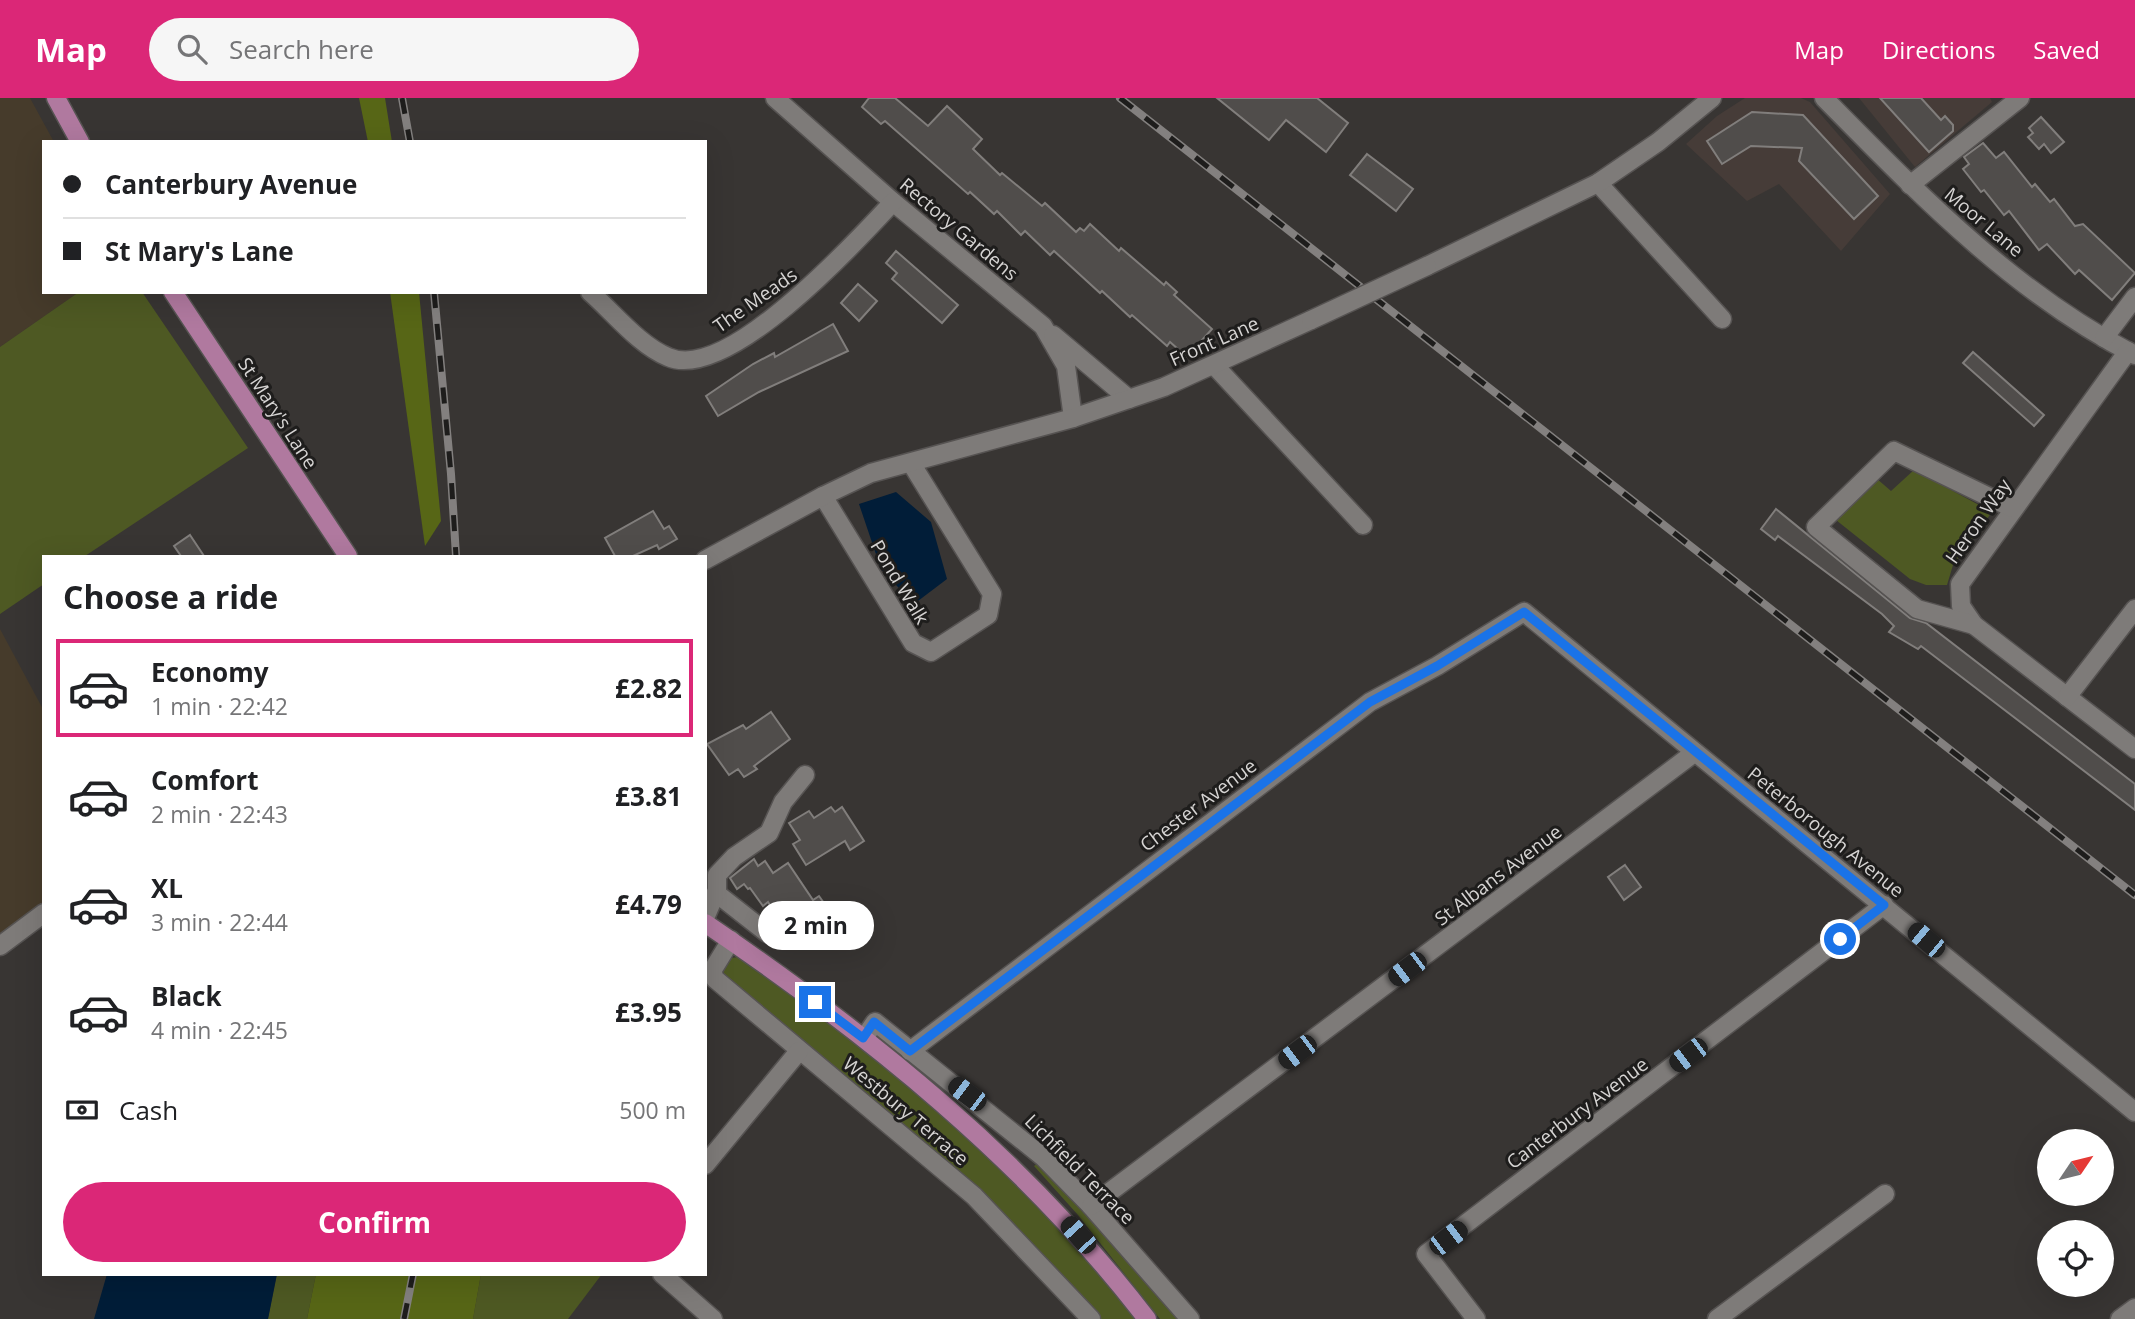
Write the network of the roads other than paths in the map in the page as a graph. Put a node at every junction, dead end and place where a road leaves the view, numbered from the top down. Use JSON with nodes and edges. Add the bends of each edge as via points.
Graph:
{"nodes":[{"id":1,"x":56,"y":98,"type":"edge"},
{"id":2,"x":775,"y":98,"type":"edge"},
{"id":3,"x":1712,"y":98,"type":"edge"},
{"id":4,"x":1824,"y":98,"type":"edge"},
{"id":5,"x":2020,"y":98,"type":"edge"},
{"id":6,"x":79,"y":140,"type":"edge"},
{"id":7,"x":1598,"y":183,"type":"junction"},
{"id":8,"x":1910,"y":186,"type":"junction"},
{"id":9,"x":893,"y":202,"type":"junction"},
{"id":10,"x":174,"y":294,"type":"edge"},
{"id":11,"x":592,"y":294,"type":"edge"},
{"id":12,"x":2135,"y":297,"type":"edge"},
{"id":13,"x":1722,"y":320,"type":"dead end"},
{"id":14,"x":1043,"y":326,"type":"junction"},
{"id":15,"x":2104,"y":338,"type":"junction"},
{"id":16,"x":2131,"y":353,"type":"edge"},
{"id":17,"x":1214,"y":365,"type":"junction"},
{"id":18,"x":1129,"y":399,"type":"junction"},
{"id":19,"x":1073,"y":418,"type":"junction"},
{"id":20,"x":911,"y":463,"type":"junction"},
{"id":21,"x":823,"y":495,"type":"junction"},
{"id":22,"x":2012,"y":508,"type":"junction"},
{"id":23,"x":1363,"y":525,"type":"dead end"},
{"id":24,"x":347,"y":555,"type":"edge"},
{"id":25,"x":707,"y":559,"type":"edge"},
{"id":26,"x":2135,"y":609,"type":"edge"},
{"id":27,"x":1524,"y":612,"type":"joint"},
{"id":28,"x":1974,"y":625,"type":"junction"},
{"id":29,"x":2067,"y":697,"type":"junction"},
{"id":30,"x":2135,"y":749,"type":"edge"},
{"id":31,"x":1695,"y":753,"type":"junction"},
{"id":32,"x":805,"y":775,"type":"dead end"},
{"id":33,"x":716,"y":893,"type":"junction"},
{"id":34,"x":1884,"y":905,"type":"junction"},
{"id":35,"x":42,"y":914,"type":"edge"},
{"id":36,"x":707,"y":915,"type":"edge"},
{"id":37,"x":707,"y":922,"type":"edge"},
{"id":38,"x":767,"y":933,"type":"dead end"},
{"id":39,"x":731,"y":940,"type":"junction"},
{"id":40,"x":0,"y":946,"type":"edge"},
{"id":41,"x":863,"y":1038,"type":"junction"},
{"id":42,"x":799,"y":1051,"type":"junction"},
{"id":43,"x":910,"y":1051,"type":"junction"},
{"id":44,"x":2135,"y":1112,"type":"edge"},
{"id":45,"x":707,"y":1163,"type":"edge"},
{"id":46,"x":1885,"y":1194,"type":"dead end"},
{"id":47,"x":1091,"y":1206,"type":"junction"},
{"id":48,"x":664,"y":1276,"type":"edge"},
{"id":49,"x":2135,"y":1308,"type":"edge"},
{"id":50,"x":713,"y":1319,"type":"edge"},
{"id":51,"x":1091,"y":1319,"type":"edge"},
{"id":52,"x":1147,"y":1319,"type":"edge"},
{"id":53,"x":1190,"y":1319,"type":"edge"},
{"id":54,"x":1476,"y":1319,"type":"edge"},
{"id":55,"x":1717,"y":1319,"type":"edge"},
{"id":56,"x":2120,"y":1319,"type":"edge"}],
"edges":[{"from":1,"to":6,"type":"main road"},
{"from":2,"to":9,"type":"street","name":"Rectory Gardens"},
{"from":3,"to":7,"type":"street","name":"Front Lane"},
{"from":4,"to":8,"type":"street","name":"Moor Lane"},
{"from":5,"to":8,"type":"street"},
{"from":7,"to":13,"type":"street"},
{"from":7,"to":17,"type":"street","name":"Front Lane","bridge":true},
{"from":8,"to":15,"type":"street","name":"Moor Lane","via":[[2047,301]]},
{"from":9,"to":11,"type":"street","name":"The Meads","via":[[809,290],[754,331],[708,357],[670,359]]},
{"from":9,"to":14,"type":"street","name":"Rectory Gardens"},
{"from":10,"to":24,"type":"main road","name":"St Mary's Lane"},
{"from":12,"to":15,"type":"street"},
{"from":14,"to":18,"type":"street"},
{"from":14,"to":19,"type":"street","name":"Rectory Gardens","via":[[1066,366]]},
{"from":15,"to":16,"type":"street","name":"Moor Lane"},
{"from":16,"to":22,"type":"street","name":"Heron Way"},
{"from":17,"to":18,"type":"street","name":"Front Lane"},
{"from":17,"to":23,"type":"street"},
{"from":18,"to":19,"type":"street","name":"Front Lane"},
{"from":19,"to":20,"type":"street","name":"Front Lane"},
{"from":20,"to":21,"type":"street","name":"Front Lane","via":[[871,473]]},
{"from":20,"to":21,"type":"street","name":"Pond Walk","via":[[992,594],[988,615],[931,652],[913,643]]},
{"from":21,"to":25,"type":"street","name":"Front Lane"},
{"from":22,"to":28,"type":"street","name":"Heron Way","via":[[1960,584],[1961,606]]},
{"from":22,"to":28,"type":"street","via":[[1894,451],[1816,527],[1917,609]]},
{"from":26,"to":29,"type":"street"},
{"from":27,"to":31,"type":"street","name":"Peterborough Avenue"},
{"from":27,"to":43,"type":"street","name":"Chester Avenue","via":[[1370,702]]},
{"from":28,"to":29,"type":"street","name":"Heron Way"},
{"from":29,"to":30,"type":"street","name":"Heron Way"},
{"from":31,"to":34,"type":"street","name":"Peterborough Avenue"},
{"from":31,"to":47,"type":"street","name":"St Albans Avenue"},
{"from":32,"to":33,"type":"street","via":[[783,802],[769,833],[717,875]]},
{"from":33,"to":36,"type":"street"},
{"from":33,"to":38,"type":"street"},
{"from":34,"to":44,"type":"street","name":"Peterborough Avenue"},
{"from":34,"to":54,"type":"street","name":"Canterbury Avenue","via":[[1426,1254]]},
{"from":35,"to":40,"type":"street"},
{"from":37,"to":39,"type":"main road"},
{"from":39,"to":41,"type":"main road"},
{"from":39,"to":42,"type":"street","name":"Westbury Terrace","via":[[714,964],[715,979]]},
{"from":41,"to":43,"type":"street","name":"Lichfield Terrace","via":[[874,1022]]},
{"from":41,"to":52,"type":"main road","via":[[957,1113],[1029,1182]]},
{"from":42,"to":45,"type":"street"},
{"from":42,"to":51,"type":"street","name":"Westbury Terrace","via":[[974,1196]]},
{"from":43,"to":47,"type":"street","name":"Lichfield Terrace","via":[[1005,1123]]},
{"from":46,"to":55,"type":"street"},
{"from":47,"to":53,"type":"street","name":"Lichfield Terrace"},
{"from":48,"to":50,"type":"street"},
{"from":49,"to":56,"type":"street"}]}
